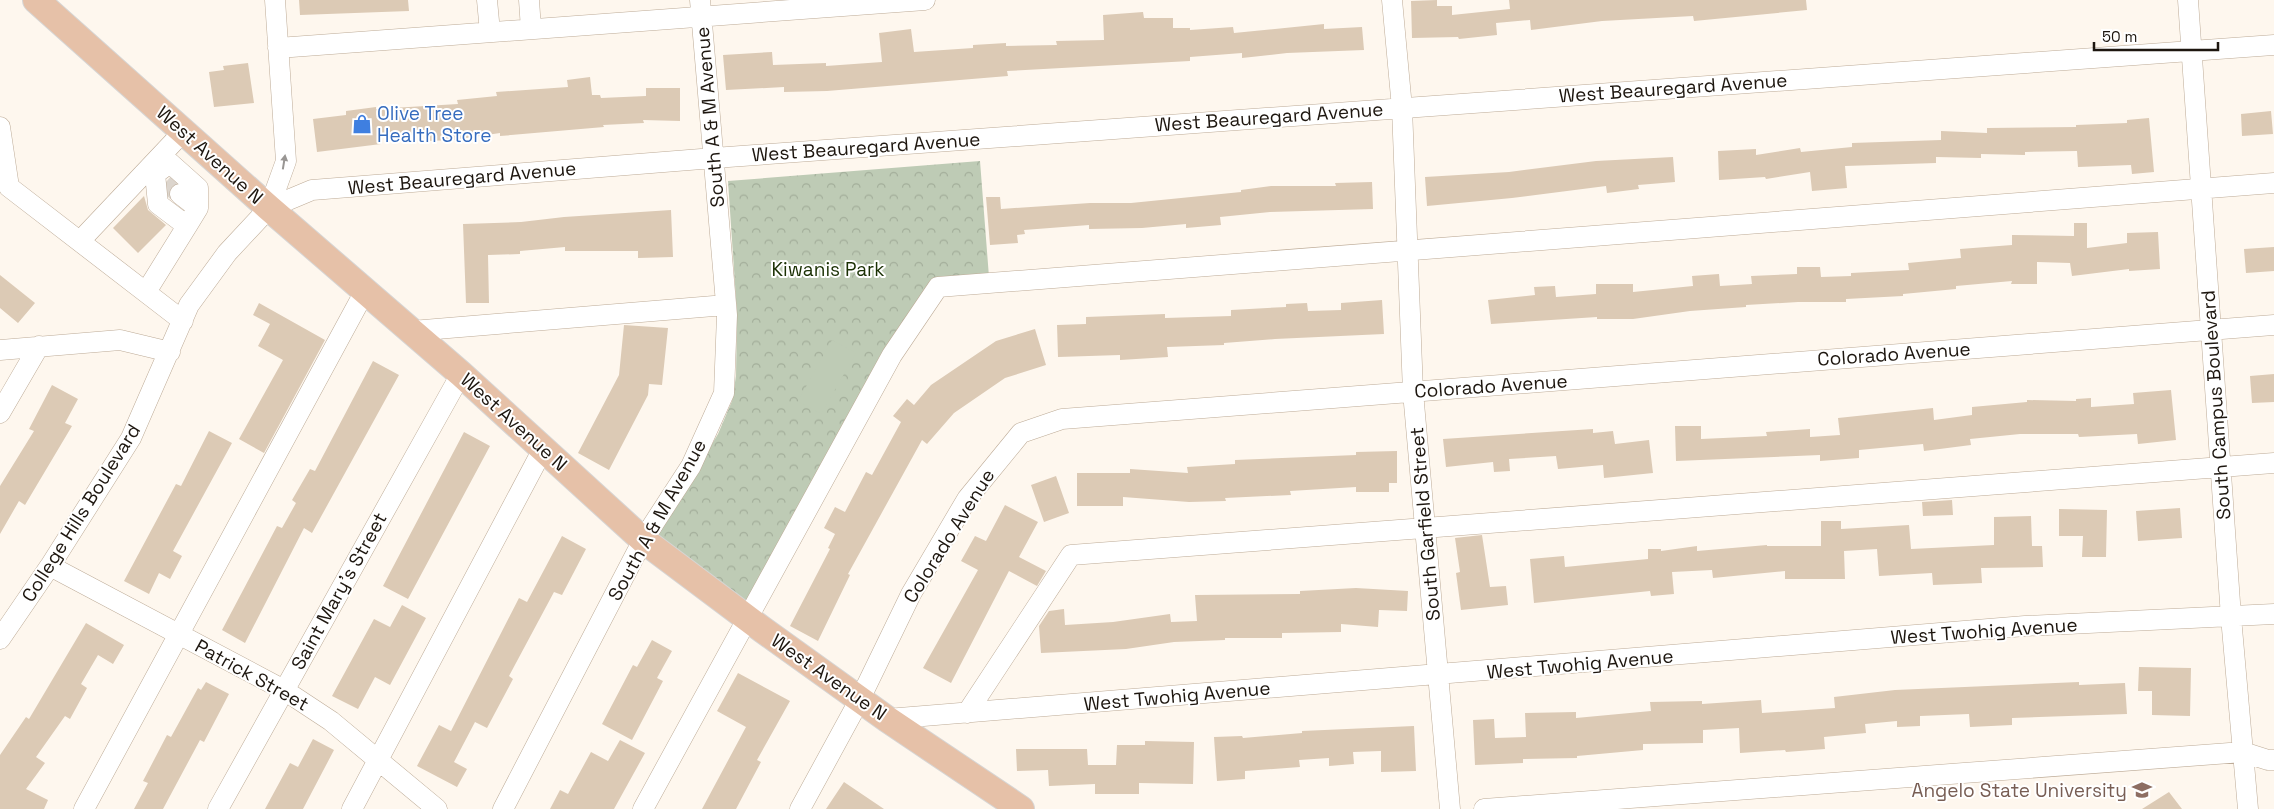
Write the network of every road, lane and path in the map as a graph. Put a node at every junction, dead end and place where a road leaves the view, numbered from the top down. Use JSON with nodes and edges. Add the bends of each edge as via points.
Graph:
{"nodes":[{"id":1,"x":36,"y":0,"type":"edge"},
{"id":2,"x":275,"y":0,"type":"edge"},
{"id":3,"x":487,"y":0,"type":"edge"},
{"id":4,"x":529,"y":0,"type":"edge"},
{"id":5,"x":925,"y":0,"type":"edge"},
{"id":6,"x":1392,"y":0,"type":"edge"},
{"id":7,"x":2188,"y":0,"type":"edge"},
{"id":8,"x":701,"y":8,"type":"edge"},
{"id":9,"x":531,"y":29,"type":"junction"},
{"id":10,"x":490,"y":32,"type":"junction"},
{"id":11,"x":2274,"y":45,"type":"edge"},
{"id":12,"x":278,"y":48,"type":"junction"},
{"id":13,"x":2191,"y":51,"type":"junction"},
{"id":14,"x":1402,"y":108,"type":"junction"},
{"id":15,"x":0,"y":127,"type":"edge"},
{"id":16,"x":183,"y":132,"type":"junction"},
{"id":17,"x":714,"y":158,"type":"junction"},
{"id":18,"x":162,"y":179,"type":"junction"},
{"id":19,"x":2274,"y":183,"type":"edge"},
{"id":20,"x":4,"y":188,"type":"edge"},
{"id":21,"x":2201,"y":189,"type":"junction"},
{"id":22,"x":198,"y":208,"type":"junction"},
{"id":23,"x":268,"y":208,"type":"junction"},
{"id":24,"x":187,"y":226,"type":"junction"},
{"id":25,"x":80,"y":241,"type":"junction"},
{"id":26,"x":1408,"y":251,"type":"junction"},
{"id":27,"x":365,"y":291,"type":"junction"},
{"id":28,"x":146,"y":292,"type":"junction"},
{"id":29,"x":726,"y":306,"type":"junction"},
{"id":30,"x":183,"y":321,"type":"junction"},
{"id":31,"x":2274,"y":325,"type":"edge"},
{"id":32,"x":2211,"y":329,"type":"junction"},
{"id":33,"x":412,"y":331,"type":"junction"},
{"id":34,"x":39,"y":346,"type":"junction"},
{"id":35,"x":0,"y":350,"type":"edge"},
{"id":36,"x":170,"y":352,"type":"junction"},
{"id":37,"x":461,"y":374,"type":"junction"},
{"id":38,"x":1413,"y":392,"type":"junction"},
{"id":39,"x":0,"y":413,"type":"edge"},
{"id":40,"x":543,"y":448,"type":"junction"},
{"id":41,"x":2274,"y":463,"type":"edge"},
{"id":42,"x":2220,"y":467,"type":"junction"},
{"id":43,"x":1425,"y":528,"type":"junction"},
{"id":44,"x":642,"y":540,"type":"junction"},
{"id":45,"x":50,"y":566,"type":"junction"},
{"id":46,"x":2274,"y":614,"type":"edge"},
{"id":47,"x":2231,"y":617,"type":"junction"},
{"id":48,"x":747,"y":618,"type":"junction"},
{"id":49,"x":178,"y":634,"type":"junction"},
{"id":50,"x":0,"y":639,"type":"edge"},
{"id":51,"x":1439,"y":675,"type":"junction"},
{"id":52,"x":284,"y":690,"type":"junction"},
{"id":53,"x":860,"y":699,"type":"junction"},
{"id":54,"x":967,"y":712,"type":"junction"},
{"id":55,"x":887,"y":719,"type":"junction"},
{"id":56,"x":2243,"y":752,"type":"junction"},
{"id":57,"x":378,"y":760,"type":"junction"},
{"id":58,"x":2274,"y":760,"type":"edge"},
{"id":59,"x":84,"y":809,"type":"edge"},
{"id":60,"x":218,"y":809,"type":"edge"},
{"id":61,"x":352,"y":809,"type":"edge"},
{"id":62,"x":437,"y":809,"type":"edge"},
{"id":63,"x":503,"y":809,"type":"edge"},
{"id":64,"x":643,"y":809,"type":"edge"},
{"id":65,"x":800,"y":809,"type":"edge"},
{"id":66,"x":1021,"y":809,"type":"edge"},
{"id":67,"x":1450,"y":809,"type":"edge"},
{"id":68,"x":1484,"y":809,"type":"edge"},
{"id":69,"x":2248,"y":809,"type":"edge"}],
"edges":[{"from":1,"to":16,"type":"main road","name":"West Avenue N"},
{"from":2,"to":12,"type":"street"},
{"from":3,"to":10,"type":"street"},
{"from":4,"to":9,"type":"street"},
{"from":5,"to":8,"type":"street"},
{"from":6,"to":14,"type":"street","name":"South Garfield Street"},
{"from":7,"to":13,"type":"street","name":"South Campus Boulevard"},
{"from":8,"to":9,"type":"street"},
{"from":8,"to":17,"type":"street","name":"South A & M Avenue"},
{"from":9,"to":10,"type":"street"},
{"from":10,"to":12,"type":"street"},
{"from":11,"to":13,"type":"street","name":"West Beauregard Avenue"},
{"from":23,"to":12,"type":"street","one_way":true,"via":[[286,161]]},
{"from":13,"to":14,"type":"street","name":"West Beauregard Avenue"},
{"from":13,"to":21,"type":"street","name":"South Campus Boulevard"},
{"from":14,"to":17,"type":"street","name":"West Beauregard Avenue"},
{"from":14,"to":26,"type":"street","name":"South Garfield Street"},
{"from":15,"to":20,"type":"street"},
{"from":16,"to":18,"type":"street"},
{"from":16,"to":23,"type":"main road","name":"West Avenue N"},
{"from":17,"to":23,"type":"street","name":"West Beauregard Avenue","via":[[312,190]]},
{"from":17,"to":29,"type":"street","name":"South A & M Avenue"},
{"from":18,"to":22,"type":"street"},
{"from":18,"to":22,"type":"street","via":[[170,163],[198,188]]},
{"from":18,"to":24,"type":"street","via":[[158,204]]},
{"from":18,"to":25,"type":"street"},
{"from":19,"to":21,"type":"street"},
{"from":20,"to":25,"type":"street"},
{"from":21,"to":26,"type":"street"},
{"from":21,"to":32,"type":"street","name":"South Campus Boulevard"},
{"from":22,"to":24,"type":"street"},
{"from":23,"to":27,"type":"main road","name":"West Avenue N"},
{"from":23,"to":30,"type":"street","name":"College Hills Boulevard","via":[[227,253],[189,305]]},
{"from":24,"to":28,"type":"street"},
{"from":25,"to":28,"type":"street"},
{"from":26,"to":38,"type":"street","name":"South Garfield Street"},
{"from":26,"to":48,"type":"street","via":[[938,287],[892,355]]},
{"from":27,"to":33,"type":"main road","name":"West Avenue N"},
{"from":27,"to":49,"type":"street"},
{"from":28,"to":30,"type":"street"},
{"from":29,"to":33,"type":"street"},
{"from":29,"to":44,"type":"street","name":"South A & M Avenue","via":[[724,393],[691,466]]},
{"from":30,"to":36,"type":"street","name":"College Hills Boulevard"},
{"from":31,"to":32,"type":"street","name":"Colorado Avenue"},
{"from":32,"to":38,"type":"street","name":"Colorado Avenue"},
{"from":32,"to":42,"type":"street","name":"South Campus Boulevard"},
{"from":33,"to":37,"type":"main road","name":"West Avenue N"},
{"from":34,"to":35,"type":"street"},
{"from":34,"to":36,"type":"street","via":[[120,340]]},
{"from":34,"to":39,"type":"street"},
{"from":36,"to":45,"type":"street","name":"College Hills Boulevard","via":[[132,438]]},
{"from":37,"to":40,"type":"main road","name":"West Avenue N"},
{"from":37,"to":52,"type":"street","name":"Saint Mary's Street"},
{"from":38,"to":43,"type":"street","name":"South Garfield Street"},
{"from":38,"to":53,"type":"street","name":"Colorado Avenue","via":[[1062,419],[1021,433],[967,499],[910,594]]},
{"from":40,"to":44,"type":"main road","name":"West Avenue N"},
{"from":40,"to":57,"type":"street"},
{"from":41,"to":42,"type":"street"},
{"from":42,"to":43,"type":"street"},
{"from":42,"to":47,"type":"street","name":"South Campus Boulevard"},
{"from":43,"to":51,"type":"street","name":"South Garfield Street"},
{"from":43,"to":54,"type":"street","via":[[1071,555]]},
{"from":44,"to":48,"type":"main road","name":"West Avenue N"},
{"from":44,"to":63,"type":"street","name":"South A & M Avenue"},
{"from":45,"to":49,"type":"street","name":"Patrick Street"},
{"from":45,"to":50,"type":"street","name":"College Hills Boulevard"},
{"from":46,"to":47,"type":"street","name":"West Twohig Avenue"},
{"from":47,"to":51,"type":"street","name":"West Twohig Avenue","via":[[2025,626]]},
{"from":47,"to":56,"type":"street","name":"South Campus Boulevard"},
{"from":48,"to":53,"type":"main road","name":"West Avenue N"},
{"from":48,"to":64,"type":"street"},
{"from":49,"to":52,"type":"street","name":"Patrick Street"},
{"from":49,"to":59,"type":"street"},
{"from":51,"to":54,"type":"street","name":"West Twohig Avenue"},
{"from":51,"to":67,"type":"street","name":"South Garfield Street"},
{"from":52,"to":57,"type":"street","name":"Patrick Street","via":[[331,720]]},
{"from":52,"to":60,"type":"street","name":"Saint Mary's Street"},
{"from":53,"to":55,"type":"main road","name":"West Avenue N"},
{"from":53,"to":65,"type":"street","name":"Colorado Avenue"},
{"from":54,"to":55,"type":"street","name":"West Twohig Avenue"},
{"from":55,"to":66,"type":"main road","name":"West Avenue N"},
{"from":56,"to":58,"type":"street"},
{"from":56,"to":68,"type":"street"},
{"from":56,"to":69,"type":"street","name":"South Campus Boulevard"},
{"from":57,"to":61,"type":"street"},
{"from":57,"to":62,"type":"street","name":"Patrick Street"}]}
